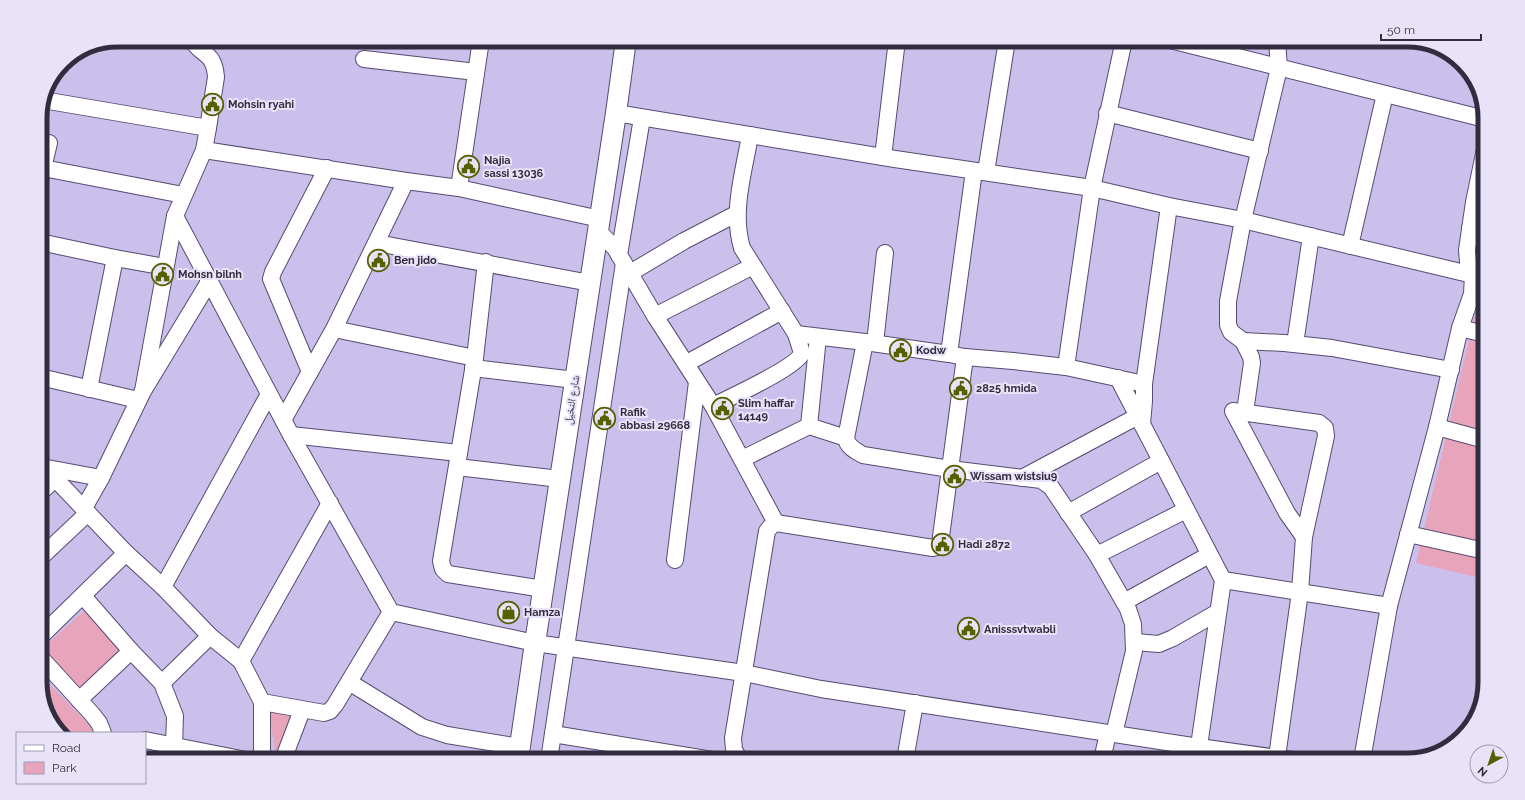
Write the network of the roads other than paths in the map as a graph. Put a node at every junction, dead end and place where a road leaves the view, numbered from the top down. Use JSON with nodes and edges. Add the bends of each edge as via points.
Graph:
{"nodes":[{"id":1,"x":197,"y":47,"type":"edge"},
{"id":2,"x":479,"y":47,"type":"edge"},
{"id":3,"x":621,"y":47,"type":"edge"},
{"id":4,"x":896,"y":47,"type":"edge"},
{"id":5,"x":1006,"y":47,"type":"edge"},
{"id":6,"x":1122,"y":47,"type":"edge"},
{"id":7,"x":1200,"y":47,"type":"edge"},
{"id":8,"x":1278,"y":47,"type":"edge"},
{"id":9,"x":364,"y":58,"type":"dead end"},
{"id":10,"x":1279,"y":68,"type":"junction"},
{"id":11,"x":476,"y":72,"type":"junction"},
{"id":12,"x":1384,"y":94,"type":"junction"},
{"id":13,"x":49,"y":101,"type":"edge"},
{"id":14,"x":616,"y":113,"type":"junction"},
{"id":15,"x":1107,"y":113,"type":"junction"},
{"id":16,"x":1478,"y":117,"type":"edge"},
{"id":17,"x":642,"y":118,"type":"junction"},
{"id":18,"x":208,"y":128,"type":"junction"},
{"id":19,"x":750,"y":135,"type":"junction"},
{"id":20,"x":49,"y":143,"type":"dead end"},
{"id":21,"x":204,"y":150,"type":"junction"},
{"id":22,"x":1260,"y":151,"type":"junction"},
{"id":23,"x":47,"y":152,"type":"edge"},
{"id":24,"x":882,"y":157,"type":"junction"},
{"id":25,"x":327,"y":168,"type":"junction"},
{"id":26,"x":980,"y":171,"type":"junction"},
{"id":27,"x":47,"y":175,"type":"edge"},
{"id":28,"x":406,"y":181,"type":"junction"},
{"id":29,"x":459,"y":188,"type":"junction"},
{"id":30,"x":1092,"y":188,"type":"junction"},
{"id":31,"x":183,"y":195,"type":"junction"},
{"id":32,"x":1169,"y":206,"type":"junction"},
{"id":33,"x":736,"y":214,"type":"junction"},
{"id":34,"x":175,"y":216,"type":"junction"},
{"id":35,"x":1478,"y":219,"type":"edge"},
{"id":36,"x":1243,"y":220,"type":"junction"},
{"id":37,"x":599,"y":225,"type":"junction"},
{"id":38,"x":1477,"y":229,"type":"edge"},
{"id":39,"x":1311,"y":236,"type":"junction"},
{"id":40,"x":377,"y":242,"type":"junction"},
{"id":41,"x":47,"y":243,"type":"edge"},
{"id":42,"x":1350,"y":246,"type":"junction"},
{"id":43,"x":885,"y":253,"type":"dead end"},
{"id":44,"x":115,"y":258,"type":"junction"},
{"id":45,"x":486,"y":262,"type":"junction"},
{"id":46,"x":624,"y":264,"type":"junction"},
{"id":47,"x":753,"y":266,"type":"junction"},
{"id":48,"x":165,"y":267,"type":"junction"},
{"id":49,"x":1473,"y":275,"type":"junction"},
{"id":50,"x":209,"y":282,"type":"junction"},
{"id":51,"x":590,"y":283,"type":"junction"},
{"id":52,"x":782,"y":311,"type":"junction"},
{"id":53,"x":656,"y":316,"type":"junction"},
{"id":54,"x":1460,"y":328,"type":"junction"},
{"id":55,"x":334,"y":329,"type":"junction"},
{"id":56,"x":1478,"y":332,"type":"edge"},
{"id":57,"x":796,"y":334,"type":"junction"},
{"id":58,"x":818,"y":337,"type":"junction"},
{"id":59,"x":1242,"y":341,"type":"junction"},
{"id":60,"x":870,"y":342,"type":"junction"},
{"id":61,"x":1295,"y":344,"type":"junction"},
{"id":62,"x":949,"y":354,"type":"junction"},
{"id":63,"x":965,"y":357,"type":"junction"},
{"id":64,"x":474,"y":363,"type":"junction"},
{"id":65,"x":687,"y":363,"type":"junction"},
{"id":66,"x":1066,"y":367,"type":"junction"},
{"id":67,"x":1451,"y":370,"type":"junction"},
{"id":68,"x":310,"y":372,"type":"junction"},
{"id":69,"x":1118,"y":378,"type":"junction"},
{"id":70,"x":47,"y":380,"type":"edge"},
{"id":71,"x":575,"y":380,"type":"junction"},
{"id":72,"x":697,"y":382,"type":"junction"},
{"id":73,"x":1144,"y":384,"type":"junction"},
{"id":74,"x":89,"y":389,"type":"junction"},
{"id":75,"x":269,"y":394,"type":"junction"},
{"id":76,"x":141,"y":395,"type":"junction"},
{"id":77,"x":713,"y":406,"type":"junction"},
{"id":78,"x":1244,"y":412,"type":"junction"},
{"id":79,"x":283,"y":420,"type":"junction"},
{"id":80,"x":1140,"y":420,"type":"junction"},
{"id":81,"x":809,"y":426,"type":"junction"},
{"id":82,"x":1437,"y":428,"type":"junction"},
{"id":83,"x":291,"y":435,"type":"junction"},
{"id":84,"x":846,"y":438,"type":"junction"},
{"id":85,"x":1478,"y":438,"type":"edge"},
{"id":86,"x":742,"y":459,"type":"junction"},
{"id":87,"x":458,"y":460,"type":"junction"},
{"id":88,"x":1161,"y":462,"type":"junction"},
{"id":89,"x":47,"y":468,"type":"edge"},
{"id":90,"x":950,"y":469,"type":"junction"},
{"id":91,"x":47,"y":471,"type":"edge"},
{"id":92,"x":55,"y":478,"type":"junction"},
{"id":93,"x":101,"y":478,"type":"junction"},
{"id":94,"x":1022,"y":478,"type":"junction"},
{"id":95,"x":560,"y":479,"type":"junction"},
{"id":96,"x":47,"y":486,"type":"edge"},
{"id":97,"x":330,"y":503,"type":"junction"},
{"id":98,"x":1186,"y":510,"type":"junction"},
{"id":99,"x":86,"y":511,"type":"junction"},
{"id":100,"x":1068,"y":513,"type":"junction"},
{"id":101,"x":776,"y":524,"type":"junction"},
{"id":102,"x":1408,"y":534,"type":"junction"},
{"id":103,"x":1304,"y":537,"type":"junction"},
{"id":104,"x":1478,"y":549,"type":"edge"},
{"id":105,"x":47,"y":551,"type":"edge"},
{"id":106,"x":126,"y":553,"type":"junction"},
{"id":107,"x":1096,"y":555,"type":"junction"},
{"id":108,"x":1209,"y":555,"type":"junction"},
{"id":109,"x":676,"y":560,"type":"dead end"},
{"id":110,"x":1223,"y":580,"type":"junction"},
{"id":111,"x":163,"y":587,"type":"junction"},
{"id":112,"x":543,"y":589,"type":"junction"},
{"id":113,"x":1300,"y":592,"type":"junction"},
{"id":114,"x":83,"y":596,"type":"junction"},
{"id":115,"x":1124,"y":602,"type":"junction"},
{"id":116,"x":1389,"y":606,"type":"junction"},
{"id":117,"x":391,"y":612,"type":"junction"},
{"id":118,"x":1218,"y":612,"type":"junction"},
{"id":119,"x":47,"y":630,"type":"edge"},
{"id":120,"x":210,"y":636,"type":"junction"},
{"id":121,"x":1134,"y":642,"type":"junction"},
{"id":122,"x":535,"y":643,"type":"junction"},
{"id":123,"x":566,"y":647,"type":"junction"},
{"id":124,"x":132,"y":651,"type":"junction"},
{"id":125,"x":240,"y":661,"type":"junction"},
{"id":126,"x":47,"y":665,"type":"edge"},
{"id":127,"x":744,"y":673,"type":"junction"},
{"id":128,"x":350,"y":682,"type":"junction"},
{"id":129,"x":162,"y":683,"type":"junction"},
{"id":130,"x":79,"y":700,"type":"junction"},
{"id":131,"x":262,"y":702,"type":"junction"},
{"id":132,"x":915,"y":703,"type":"junction"},
{"id":133,"x":302,"y":710,"type":"junction"},
{"id":134,"x":104,"y":732,"type":"edge"},
{"id":135,"x":553,"y":734,"type":"junction"},
{"id":136,"x":1111,"y":734,"type":"junction"},
{"id":137,"x":146,"y":740,"type":"edge"},
{"id":138,"x":182,"y":751,"type":"edge"},
{"id":139,"x":196,"y":753,"type":"edge"},
{"id":140,"x":262,"y":753,"type":"edge"},
{"id":141,"x":286,"y":753,"type":"edge"},
{"id":142,"x":515,"y":753,"type":"edge"},
{"id":143,"x":519,"y":753,"type":"edge"},
{"id":144,"x":550,"y":753,"type":"edge"},
{"id":145,"x":636,"y":753,"type":"edge"},
{"id":146,"x":736,"y":753,"type":"edge"},
{"id":147,"x":906,"y":753,"type":"edge"},
{"id":148,"x":1104,"y":753,"type":"edge"},
{"id":149,"x":1194,"y":753,"type":"edge"},
{"id":150,"x":1198,"y":753,"type":"edge"},
{"id":151,"x":1286,"y":753,"type":"edge"},
{"id":152,"x":1363,"y":753,"type":"edge"}],
"edges":[{"from":1,"to":18,"type":"street","via":[[210,57],[216,77]]},
{"from":2,"to":11,"type":"street"},
{"from":3,"to":14,"type":"main road","name":"شارع النخيل"},
{"from":4,"to":24,"type":"street"},
{"from":5,"to":26,"type":"street"},
{"from":6,"to":15,"type":"street"},
{"from":7,"to":10,"type":"street"},
{"from":8,"to":10,"type":"street"},
{"from":9,"to":11,"type":"street"},
{"from":10,"to":12,"type":"street"},
{"from":10,"to":22,"type":"street"},
{"from":11,"to":29,"type":"street"},
{"from":12,"to":16,"type":"street"},
{"from":12,"to":42,"type":"street"},
{"from":13,"to":18,"type":"street"},
{"from":14,"to":17,"type":"street"},
{"from":14,"to":37,"type":"main road","name":"شارع النخيل"},
{"from":15,"to":22,"type":"street"},
{"from":15,"to":30,"type":"street"},
{"from":17,"to":19,"type":"street"},
{"from":17,"to":46,"type":"street"},
{"from":18,"to":21,"type":"street"},
{"from":19,"to":24,"type":"street"},
{"from":19,"to":33,"type":"street"},
{"from":20,"to":23,"type":"street"},
{"from":21,"to":25,"type":"street"},
{"from":21,"to":31,"type":"street"},
{"from":22,"to":36,"type":"street"},
{"from":24,"to":26,"type":"street"},
{"from":25,"to":28,"type":"street"},
{"from":25,"to":68,"type":"street","via":[[271,279]]},
{"from":26,"to":30,"type":"street"},
{"from":26,"to":62,"type":"street"},
{"from":27,"to":31,"type":"street"},
{"from":28,"to":29,"type":"street"},
{"from":28,"to":40,"type":"street"},
{"from":29,"to":37,"type":"street"},
{"from":30,"to":32,"type":"street"},
{"from":30,"to":66,"type":"street"},
{"from":31,"to":34,"type":"street"},
{"from":32,"to":36,"type":"street"},
{"from":32,"to":73,"type":"street"},
{"from":33,"to":46,"type":"street","via":[[684,241]]},
{"from":33,"to":47,"type":"street","via":[[742,248]]},
{"from":34,"to":48,"type":"street"},
{"from":34,"to":50,"type":"street"},
{"from":35,"to":38,"type":"street"},
{"from":36,"to":39,"type":"street"},
{"from":36,"to":59,"type":"street","via":[[1228,301],[1228,325]]},
{"from":37,"to":46,"type":"street"},
{"from":37,"to":51,"type":"main road","name":"شارع النخيل"},
{"from":38,"to":49,"type":"street","via":[[1467,256]]},
{"from":39,"to":42,"type":"street"},
{"from":39,"to":61,"type":"street"},
{"from":40,"to":45,"type":"street"},
{"from":40,"to":55,"type":"street"},
{"from":41,"to":44,"type":"street"},
{"from":42,"to":49,"type":"street"},
{"from":43,"to":60,"type":"street"},
{"from":44,"to":48,"type":"street"},
{"from":44,"to":74,"type":"street"},
{"from":45,"to":51,"type":"street"},
{"from":45,"to":64,"type":"street"},
{"from":46,"to":53,"type":"street"},
{"from":46,"to":123,"type":"street"},
{"from":47,"to":52,"type":"street"},
{"from":47,"to":53,"type":"street"},
{"from":48,"to":76,"type":"street"},
{"from":49,"to":54,"type":"street","via":[[1472,294]]},
{"from":50,"to":75,"type":"street"},
{"from":50,"to":76,"type":"street"},
{"from":51,"to":71,"type":"main road","name":"شارع النخيل"},
{"from":52,"to":57,"type":"street"},
{"from":52,"to":65,"type":"street"},
{"from":53,"to":65,"type":"street"},
{"from":54,"to":56,"type":"street"},
{"from":54,"to":67,"type":"street"},
{"from":55,"to":64,"type":"street"},
{"from":55,"to":68,"type":"street"},
{"from":57,"to":58,"type":"street"},
{"from":57,"to":77,"type":"street","via":[[802,353],[799,359]]},
{"from":58,"to":60,"type":"street"},
{"from":58,"to":81,"type":"street"},
{"from":59,"to":61,"type":"street"},
{"from":59,"to":78,"type":"street","via":[[1252,363]]},
{"from":60,"to":62,"type":"street"},
{"from":60,"to":84,"type":"street"},
{"from":61,"to":67,"type":"street","via":[[1332,348]]},
{"from":62,"to":63,"type":"street"},
{"from":63,"to":66,"type":"street"},
{"from":63,"to":90,"type":"street"},
{"from":64,"to":71,"type":"street"},
{"from":64,"to":87,"type":"street"},
{"from":65,"to":72,"type":"street"},
{"from":66,"to":69,"type":"street"},
{"from":67,"to":82,"type":"street"},
{"from":68,"to":79,"type":"street"},
{"from":69,"to":73,"type":"street"},
{"from":69,"to":80,"type":"street"},
{"from":70,"to":74,"type":"street"},
{"from":71,"to":95,"type":"main road","name":"شارع النخيل"},
{"from":72,"to":77,"type":"street"},
{"from":72,"to":109,"type":"street"},
{"from":73,"to":80,"type":"street"},
{"from":74,"to":76,"type":"street"},
{"from":75,"to":79,"type":"street"},
{"from":75,"to":111,"type":"street"},
{"from":76,"to":93,"type":"street"},
{"from":77,"to":86,"type":"street"},
{"from":78,"to":103,"type":"street","via":[[1233,411],[1287,512]]},
{"from":78,"to":103,"type":"street","via":[[1319,423],[1325,428],[1326,436]]},
{"from":79,"to":83,"type":"street"},
{"from":80,"to":88,"type":"street"},
{"from":80,"to":94,"type":"street"},
{"from":81,"to":84,"type":"street"},
{"from":81,"to":86,"type":"street"},
{"from":82,"to":85,"type":"street"},
{"from":82,"to":102,"type":"street"},
{"from":83,"to":87,"type":"street"},
{"from":83,"to":97,"type":"street"},
{"from":84,"to":90,"type":"street","via":[[851,448],[863,455]]},
{"from":86,"to":101,"type":"street"},
{"from":87,"to":95,"type":"street"},
{"from":87,"to":112,"type":"street","via":[[441,561],[445,572],[455,576]]},
{"from":88,"to":98,"type":"street"},
{"from":88,"to":100,"type":"street"},
{"from":89,"to":93,"type":"street"},
{"from":90,"to":94,"type":"street"},
{"from":90,"to":101,"type":"street","via":[[940,544],[936,548]]},
{"from":91,"to":92,"type":"street"},
{"from":92,"to":96,"type":"street"},
{"from":92,"to":99,"type":"street"},
{"from":93,"to":99,"type":"street"},
{"from":94,"to":100,"type":"street","via":[[1047,483]]},
{"from":95,"to":112,"type":"main road","name":"شارع النخيل"},
{"from":97,"to":117,"type":"street"},
{"from":97,"to":125,"type":"street"},
{"from":98,"to":107,"type":"street"},
{"from":98,"to":108,"type":"street"},
{"from":99,"to":105,"type":"street"},
{"from":99,"to":106,"type":"street"},
{"from":100,"to":107,"type":"street"},
{"from":101,"to":127,"type":"street","via":[[768,531]]},
{"from":102,"to":104,"type":"street"},
{"from":102,"to":116,"type":"street"},
{"from":103,"to":113,"type":"street"},
{"from":106,"to":111,"type":"street"},
{"from":106,"to":114,"type":"street"},
{"from":107,"to":115,"type":"street"},
{"from":108,"to":110,"type":"street"},
{"from":108,"to":115,"type":"street"},
{"from":110,"to":113,"type":"street"},
{"from":110,"to":118,"type":"street"},
{"from":111,"to":120,"type":"street"},
{"from":112,"to":122,"type":"main road","name":"شارع النخيل"},
{"from":113,"to":116,"type":"street"},
{"from":113,"to":151,"type":"street"},
{"from":114,"to":119,"type":"street"},
{"from":114,"to":124,"type":"street"},
{"from":115,"to":121,"type":"street","via":[[1134,624]]},
{"from":116,"to":152,"type":"street"},
{"from":117,"to":122,"type":"street"},
{"from":117,"to":128,"type":"street"},
{"from":118,"to":121,"type":"street","via":[[1159,644]]},
{"from":118,"to":150,"type":"street"},
{"from":120,"to":125,"type":"street"},
{"from":120,"to":129,"type":"street"},
{"from":121,"to":136,"type":"street","via":[[1131,668]]},
{"from":122,"to":123,"type":"street"},
{"from":122,"to":143,"type":"main road","name":"شارع النخيل"},
{"from":123,"to":127,"type":"street"},
{"from":123,"to":135,"type":"street"},
{"from":124,"to":129,"type":"street"},
{"from":124,"to":130,"type":"street"},
{"from":125,"to":131,"type":"street"},
{"from":126,"to":130,"type":"street"},
{"from":127,"to":132,"type":"street","via":[[821,689]]},
{"from":127,"to":146,"type":"street","via":[[733,745]]},
{"from":128,"to":133,"type":"street","via":[[330,711],[324,713]]},
{"from":128,"to":142,"type":"street","via":[[422,727]]},
{"from":129,"to":138,"type":"street","via":[[175,716]]},
{"from":130,"to":134,"type":"street","via":[[100,723]]},
{"from":131,"to":133,"type":"street"},
{"from":131,"to":140,"type":"street"},
{"from":132,"to":136,"type":"street"},
{"from":132,"to":147,"type":"street"},
{"from":133,"to":141,"type":"street"},
{"from":135,"to":144,"type":"street"},
{"from":135,"to":145,"type":"street"},
{"from":136,"to":148,"type":"street"},
{"from":136,"to":149,"type":"street"},
{"from":137,"to":138,"type":"street"},
{"from":138,"to":139,"type":"street"}]}
